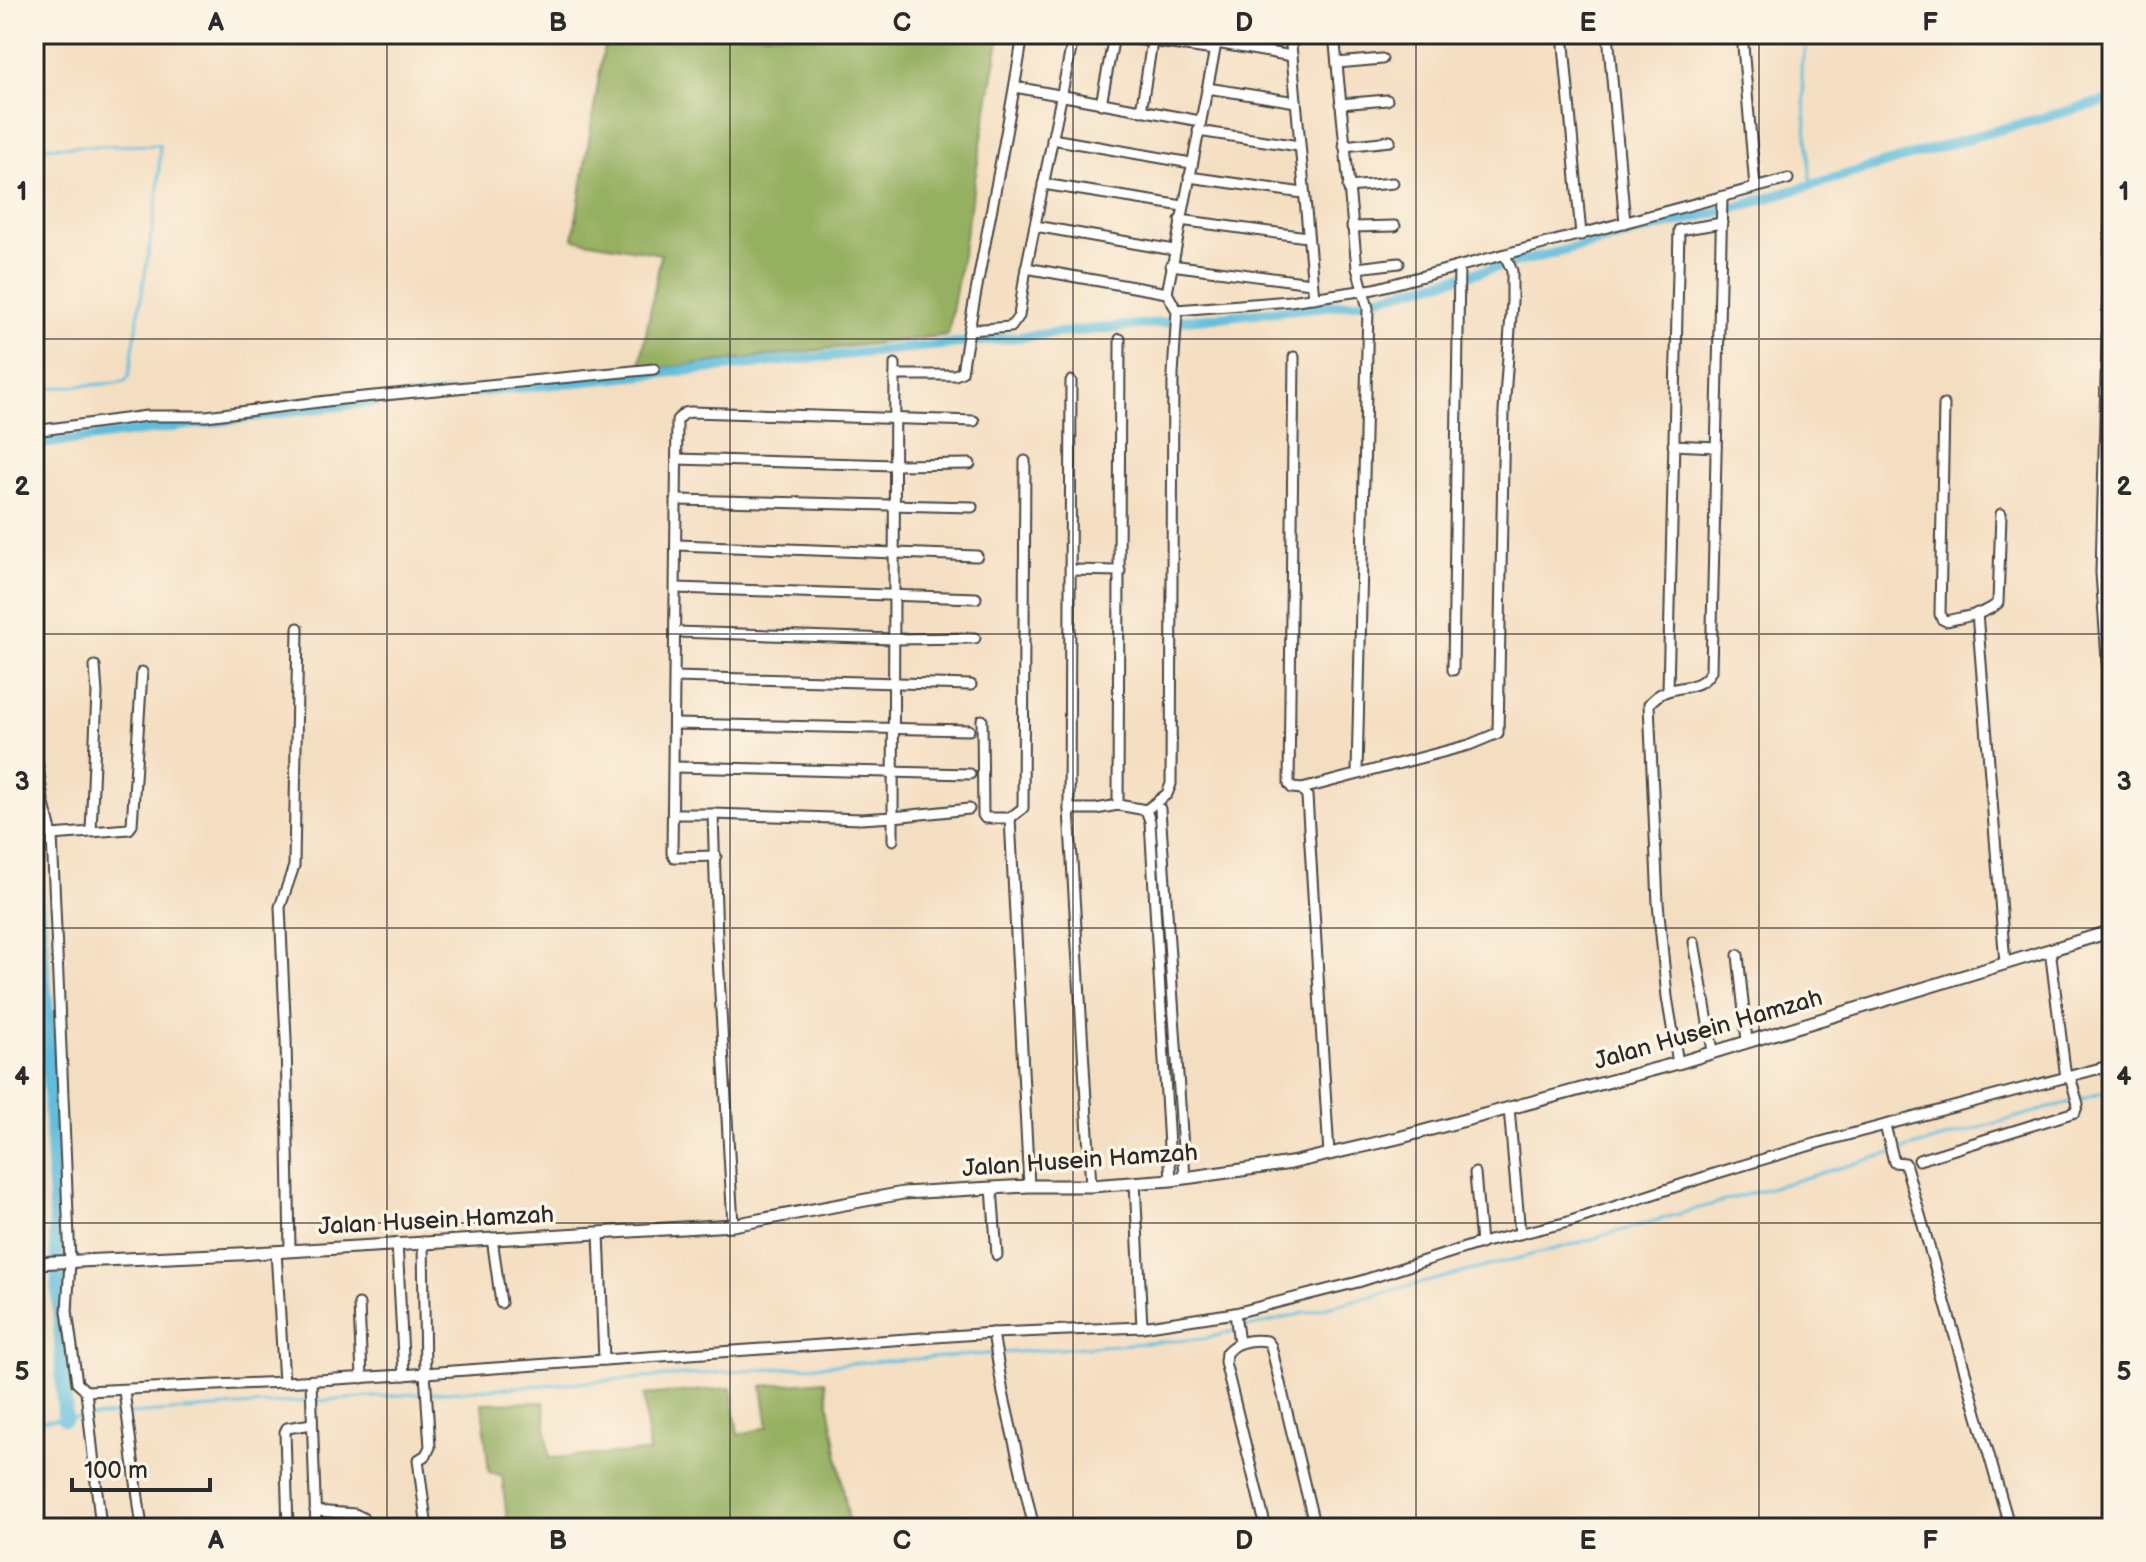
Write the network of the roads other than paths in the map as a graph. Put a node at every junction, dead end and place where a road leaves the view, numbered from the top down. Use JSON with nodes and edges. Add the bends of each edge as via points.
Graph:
{"nodes":[{"id":1,"x":1023,"y":34,"type":"edge"},
{"id":2,"x":1074,"y":34,"type":"edge"},
{"id":3,"x":1101,"y":34,"type":"edge"},
{"id":4,"x":1290,"y":34,"type":"edge"},
{"id":5,"x":1334,"y":34,"type":"edge"},
{"id":6,"x":1563,"y":34,"type":"edge"},
{"id":7,"x":1608,"y":34,"type":"edge"},
{"id":8,"x":1742,"y":34,"type":"edge"},
{"id":9,"x":1114,"y":36,"type":"junction"},
{"id":10,"x":1152,"y":42,"type":"junction"},
{"id":11,"x":1216,"y":42,"type":"edge"},
{"id":12,"x":1292,"y":56,"type":"junction"},
{"id":13,"x":1382,"y":59,"type":"dead end"},
{"id":14,"x":1337,"y":63,"type":"junction"},
{"id":15,"x":1015,"y":87,"type":"junction"},
{"id":16,"x":1207,"y":88,"type":"junction"},
{"id":17,"x":1061,"y":97,"type":"junction"},
{"id":18,"x":1387,"y":100,"type":"dead end"},
{"id":19,"x":1296,"y":102,"type":"junction"},
{"id":20,"x":1101,"y":104,"type":"junction"},
{"id":21,"x":1340,"y":104,"type":"junction"},
{"id":22,"x":1141,"y":111,"type":"junction"},
{"id":23,"x":1199,"y":126,"type":"junction"},
{"id":24,"x":1052,"y":139,"type":"junction"},
{"id":25,"x":1390,"y":141,"type":"dead end"},
{"id":26,"x":1299,"y":146,"type":"junction"},
{"id":27,"x":1344,"y":146,"type":"junction"},
{"id":28,"x":2112,"y":146,"type":"edge"},
{"id":29,"x":1191,"y":163,"type":"junction"},
{"id":30,"x":1189,"y":177,"type":"junction"},
{"id":31,"x":1788,"y":179,"type":"dead end"},
{"id":32,"x":1393,"y":183,"type":"dead end"},
{"id":33,"x":1043,"y":184,"type":"junction"},
{"id":34,"x":1348,"y":187,"type":"junction"},
{"id":35,"x":1755,"y":187,"type":"junction"},
{"id":36,"x":1303,"y":193,"type":"junction"},
{"id":37,"x":1722,"y":199,"type":"junction"},
{"id":38,"x":1183,"y":206,"type":"junction"},
{"id":39,"x":1180,"y":220,"type":"junction"},
{"id":40,"x":1722,"y":221,"type":"junction"},
{"id":41,"x":1625,"y":223,"type":"junction"},
{"id":42,"x":1035,"y":226,"type":"junction"},
{"id":43,"x":1395,"y":226,"type":"dead end"},
{"id":44,"x":1352,"y":227,"type":"junction"},
{"id":45,"x":1581,"y":235,"type":"junction"},
{"id":46,"x":1307,"y":237,"type":"junction"},
{"id":47,"x":1174,"y":250,"type":"junction"},
{"id":48,"x":1505,"y":255,"type":"junction"},
{"id":49,"x":1399,"y":263,"type":"dead end"},
{"id":50,"x":1171,"y":265,"type":"junction"},
{"id":51,"x":1459,"y":267,"type":"junction"},
{"id":52,"x":1026,"y":268,"type":"junction"},
{"id":53,"x":1357,"y":268,"type":"junction"},
{"id":54,"x":1311,"y":283,"type":"junction"},
{"id":55,"x":1363,"y":291,"type":"junction"},
{"id":56,"x":1167,"y":293,"type":"junction"},
{"id":57,"x":1314,"y":298,"type":"junction"},
{"id":58,"x":1177,"y":311,"type":"junction"},
{"id":59,"x":968,"y":333,"type":"junction"},
{"id":60,"x":1120,"y":339,"type":"dead end"},
{"id":61,"x":1294,"y":357,"type":"dead end"},
{"id":62,"x":895,"y":364,"type":"dead end"},
{"id":63,"x":654,"y":369,"type":"dead end"},
{"id":64,"x":895,"y":375,"type":"junction"},
{"id":65,"x":1071,"y":381,"type":"dead end"},
{"id":66,"x":1944,"y":405,"type":"dead end"},
{"id":67,"x":895,"y":419,"type":"junction"},
{"id":68,"x":974,"y":421,"type":"dead end"},
{"id":69,"x":34,"y":431,"type":"edge"},
{"id":70,"x":1673,"y":445,"type":"junction"},
{"id":71,"x":1716,"y":447,"type":"junction"},
{"id":72,"x":677,"y":459,"type":"junction"},
{"id":73,"x":1025,"y":461,"type":"dead end"},
{"id":74,"x":970,"y":464,"type":"dead end"},
{"id":75,"x":895,"y":465,"type":"junction"},
{"id":76,"x":677,"y":500,"type":"junction"},
{"id":77,"x":894,"y":507,"type":"junction"},
{"id":78,"x":972,"y":507,"type":"dead end"},
{"id":79,"x":2001,"y":514,"type":"dead end"},
{"id":80,"x":677,"y":545,"type":"junction"},
{"id":81,"x":894,"y":551,"type":"junction"},
{"id":82,"x":977,"y":556,"type":"dead end"},
{"id":83,"x":1071,"y":570,"type":"junction"},
{"id":84,"x":1120,"y":571,"type":"junction"},
{"id":85,"x":676,"y":588,"type":"junction"},
{"id":86,"x":894,"y":595,"type":"junction"},
{"id":87,"x":976,"y":598,"type":"dead end"},
{"id":88,"x":1977,"y":613,"type":"junction"},
{"id":89,"x":298,"y":628,"type":"dead end"},
{"id":90,"x":676,"y":632,"type":"junction"},
{"id":91,"x":975,"y":638,"type":"dead end"},
{"id":92,"x":894,"y":639,"type":"junction"},
{"id":93,"x":95,"y":666,"type":"dead end"},
{"id":94,"x":1453,"y":670,"type":"dead end"},
{"id":95,"x":142,"y":672,"type":"dead end"},
{"id":96,"x":675,"y":677,"type":"junction"},
{"id":97,"x":894,"y":683,"type":"junction"},
{"id":98,"x":971,"y":685,"type":"dead end"},
{"id":99,"x":1668,"y":690,"type":"junction"},
{"id":100,"x":982,"y":720,"type":"dead end"},
{"id":101,"x":674,"y":724,"type":"junction"},
{"id":102,"x":895,"y":728,"type":"junction"},
{"id":103,"x":969,"y":730,"type":"dead end"},
{"id":104,"x":2112,"y":731,"type":"edge"},
{"id":105,"x":34,"y":740,"type":"edge"},
{"id":106,"x":674,"y":767,"type":"junction"},
{"id":107,"x":895,"y":772,"type":"junction"},
{"id":108,"x":1357,"y":773,"type":"junction"},
{"id":109,"x":970,"y":774,"type":"dead end"},
{"id":110,"x":1302,"y":789,"type":"junction"},
{"id":111,"x":1118,"y":805,"type":"junction"},
{"id":112,"x":969,"y":809,"type":"dead end"},
{"id":113,"x":1069,"y":809,"type":"junction"},
{"id":114,"x":1160,"y":809,"type":"dead end"},
{"id":115,"x":1146,"y":810,"type":"junction"},
{"id":116,"x":673,"y":814,"type":"junction"},
{"id":117,"x":713,"y":814,"type":"junction"},
{"id":118,"x":893,"y":817,"type":"junction"},
{"id":119,"x":1010,"y":818,"type":"junction"},
{"id":120,"x":91,"y":831,"type":"junction"},
{"id":121,"x":52,"y":835,"type":"junction"},
{"id":122,"x":1151,"y":838,"type":"junction"},
{"id":123,"x":1163,"y":838,"type":"junction"},
{"id":124,"x":893,"y":840,"type":"dead end"},
{"id":125,"x":716,"y":856,"type":"junction"},
{"id":126,"x":2112,"y":931,"type":"edge"},
{"id":127,"x":1694,"y":942,"type":"dead end"},
{"id":128,"x":2050,"y":949,"type":"junction"},
{"id":129,"x":1738,"y":955,"type":"dead end"},
{"id":130,"x":2005,"y":963,"type":"junction"},
{"id":131,"x":1747,"y":1041,"type":"junction"},
{"id":132,"x":1713,"y":1051,"type":"junction"},
{"id":133,"x":1678,"y":1063,"type":"junction"},
{"id":134,"x":2112,"y":1065,"type":"edge"},
{"id":135,"x":1177,"y":1070,"type":"junction"},
{"id":136,"x":1164,"y":1071,"type":"junction"},
{"id":137,"x":2069,"y":1079,"type":"junction"},
{"id":138,"x":1509,"y":1108,"type":"junction"},
{"id":139,"x":1886,"y":1130,"type":"junction"},
{"id":140,"x":1329,"y":1154,"type":"junction"},
{"id":141,"x":1919,"y":1160,"type":"dead end"},
{"id":142,"x":1475,"y":1173,"type":"dead end"},
{"id":143,"x":1185,"y":1178,"type":"junction"},
{"id":144,"x":1171,"y":1180,"type":"junction"},
{"id":145,"x":1135,"y":1182,"type":"junction"},
{"id":146,"x":1029,"y":1186,"type":"junction"},
{"id":147,"x":1091,"y":1186,"type":"junction"},
{"id":148,"x":992,"y":1188,"type":"junction"},
{"id":149,"x":733,"y":1225,"type":"junction"},
{"id":150,"x":599,"y":1233,"type":"junction"},
{"id":151,"x":1520,"y":1234,"type":"junction"},
{"id":152,"x":492,"y":1238,"type":"junction"},
{"id":153,"x":423,"y":1242,"type":"junction"},
{"id":154,"x":397,"y":1243,"type":"junction"},
{"id":155,"x":1481,"y":1244,"type":"junction"},
{"id":156,"x":290,"y":1250,"type":"junction"},
{"id":157,"x":276,"y":1251,"type":"junction"},
{"id":158,"x":997,"y":1255,"type":"dead end"},
{"id":159,"x":37,"y":1262,"type":"edge"},
{"id":160,"x":67,"y":1262,"type":"junction"},
{"id":161,"x":501,"y":1303,"type":"dead end"},
{"id":162,"x":359,"y":1304,"type":"dead end"},
{"id":163,"x":1235,"y":1315,"type":"junction"},
{"id":164,"x":1142,"y":1327,"type":"junction"},
{"id":165,"x":994,"y":1336,"type":"junction"},
{"id":166,"x":1239,"y":1340,"type":"junction"},
{"id":167,"x":404,"y":1352,"type":"junction"},
{"id":168,"x":424,"y":1352,"type":"junction"},
{"id":169,"x":604,"y":1360,"type":"junction"},
{"id":170,"x":404,"y":1375,"type":"junction"},
{"id":171,"x":425,"y":1375,"type":"junction"},
{"id":172,"x":362,"y":1378,"type":"junction"},
{"id":173,"x":284,"y":1382,"type":"junction"},
{"id":174,"x":311,"y":1384,"type":"junction"},
{"id":175,"x":124,"y":1394,"type":"junction"},
{"id":176,"x":87,"y":1395,"type":"junction"},
{"id":177,"x":312,"y":1424,"type":"junction"},
{"id":178,"x":315,"y":1511,"type":"junction"},
{"id":179,"x":101,"y":1528,"type":"edge"},
{"id":180,"x":142,"y":1528,"type":"edge"},
{"id":181,"x":288,"y":1528,"type":"edge"},
{"id":182,"x":316,"y":1528,"type":"edge"},
{"id":183,"x":366,"y":1528,"type":"edge"},
{"id":184,"x":427,"y":1528,"type":"edge"},
{"id":185,"x":1034,"y":1528,"type":"edge"},
{"id":186,"x":1266,"y":1528,"type":"edge"},
{"id":187,"x":1315,"y":1528,"type":"edge"},
{"id":188,"x":2010,"y":1528,"type":"edge"}],
"edges":[{"from":1,"to":15,"type":"street"},
{"from":2,"to":17,"type":"street"},
{"from":3,"to":9,"type":"street"},
{"from":4,"to":12,"type":"street"},
{"from":5,"to":14,"type":"street"},
{"from":6,"to":45,"type":"street"},
{"from":7,"to":41,"type":"street"},
{"from":8,"to":35,"type":"street"},
{"from":9,"to":10,"type":"street"},
{"from":9,"to":20,"type":"street"},
{"from":10,"to":11,"type":"street"},
{"from":10,"to":22,"type":"street"},
{"from":11,"to":12,"type":"street"},
{"from":11,"to":16,"type":"street"},
{"from":12,"to":19,"type":"street"},
{"from":13,"to":14,"type":"street"},
{"from":14,"to":21,"type":"street"},
{"from":15,"to":17,"type":"street"},
{"from":15,"to":59,"type":"street"},
{"from":16,"to":19,"type":"street"},
{"from":16,"to":23,"type":"street"},
{"from":17,"to":20,"type":"street"},
{"from":17,"to":24,"type":"street"},
{"from":18,"to":21,"type":"street"},
{"from":19,"to":26,"type":"street"},
{"from":20,"to":22,"type":"street"},
{"from":21,"to":27,"type":"street"},
{"from":22,"to":23,"type":"street"},
{"from":23,"to":26,"type":"street"},
{"from":23,"to":29,"type":"street"},
{"from":24,"to":29,"type":"street"},
{"from":24,"to":33,"type":"street"},
{"from":25,"to":27,"type":"street"},
{"from":26,"to":36,"type":"street"},
{"from":27,"to":34,"type":"street"},
{"from":28,"to":104,"type":"street","via":[[2101,558]]},
{"from":29,"to":30,"type":"street"},
{"from":30,"to":36,"type":"street"},
{"from":30,"to":38,"type":"street"},
{"from":31,"to":35,"type":"street"},
{"from":32,"to":34,"type":"street"},
{"from":33,"to":38,"type":"street"},
{"from":33,"to":42,"type":"street"},
{"from":34,"to":44,"type":"street"},
{"from":35,"to":37,"type":"street"},
{"from":36,"to":46,"type":"street"},
{"from":37,"to":40,"type":"street"},
{"from":37,"to":41,"type":"street"},
{"from":38,"to":39,"type":"street"},
{"from":39,"to":46,"type":"street"},
{"from":39,"to":47,"type":"street"},
{"from":40,"to":70,"type":"street","via":[[1679,230]]},
{"from":40,"to":71,"type":"street"},
{"from":41,"to":45,"type":"street"},
{"from":42,"to":47,"type":"street"},
{"from":42,"to":52,"type":"street"},
{"from":43,"to":44,"type":"street"},
{"from":44,"to":53,"type":"street"},
{"from":45,"to":48,"type":"street"},
{"from":46,"to":54,"type":"street"},
{"from":47,"to":50,"type":"street"},
{"from":48,"to":51,"type":"street"},
{"from":48,"to":108,"type":"street","via":[[1512,271],[1504,411],[1500,728],[1469,745]]},
{"from":49,"to":53,"type":"street"},
{"from":50,"to":54,"type":"street"},
{"from":50,"to":56,"type":"street"},
{"from":51,"to":55,"type":"street"},
{"from":51,"to":94,"type":"street"},
{"from":52,"to":56,"type":"street"},
{"from":52,"to":59,"type":"street","via":[[1019,316],[1011,327]]},
{"from":53,"to":55,"type":"street"},
{"from":54,"to":57,"type":"street"},
{"from":55,"to":57,"type":"street"},
{"from":55,"to":108,"type":"street","via":[[1368,308]]},
{"from":56,"to":58,"type":"street"},
{"from":57,"to":58,"type":"street"},
{"from":58,"to":115,"type":"street","via":[[1171,784],[1167,794]]},
{"from":59,"to":64,"type":"street","via":[[962,372]]},
{"from":60,"to":84,"type":"street"},
{"from":61,"to":110,"type":"street","via":[[1289,784]]},
{"from":62,"to":64,"type":"street"},
{"from":63,"to":69,"type":"street"},
{"from":64,"to":67,"type":"street"},
{"from":65,"to":83,"type":"street"},
{"from":66,"to":88,"type":"street","via":[[1940,614],[1946,621]]},
{"from":67,"to":68,"type":"street"},
{"from":67,"to":72,"type":"street","via":[[685,413],[677,420]]},
{"from":67,"to":75,"type":"street"},
{"from":70,"to":71,"type":"street"},
{"from":70,"to":99,"type":"street"},
{"from":71,"to":99,"type":"street","via":[[1711,671],[1705,681]]},
{"from":72,"to":75,"type":"street"},
{"from":72,"to":76,"type":"street"},
{"from":73,"to":119,"type":"street","via":[[1023,808]]},
{"from":74,"to":75,"type":"street"},
{"from":75,"to":77,"type":"street"},
{"from":76,"to":77,"type":"street"},
{"from":76,"to":80,"type":"street"},
{"from":77,"to":78,"type":"street"},
{"from":77,"to":81,"type":"street"},
{"from":79,"to":88,"type":"street","via":[[1998,603]]},
{"from":80,"to":81,"type":"street"},
{"from":80,"to":85,"type":"street"},
{"from":81,"to":82,"type":"street"},
{"from":81,"to":86,"type":"street"},
{"from":83,"to":84,"type":"street"},
{"from":83,"to":113,"type":"street"},
{"from":84,"to":111,"type":"street"},
{"from":85,"to":86,"type":"street"},
{"from":85,"to":90,"type":"street"},
{"from":86,"to":87,"type":"street"},
{"from":86,"to":92,"type":"street"},
{"from":88,"to":130,"type":"street"},
{"from":89,"to":156,"type":"street","via":[[294,866],[280,907]]},
{"from":90,"to":92,"type":"street"},
{"from":90,"to":96,"type":"street"},
{"from":91,"to":92,"type":"street"},
{"from":92,"to":97,"type":"street"},
{"from":93,"to":120,"type":"street"},
{"from":95,"to":120,"type":"street","via":[[132,825]]},
{"from":96,"to":97,"type":"street"},
{"from":96,"to":101,"type":"street"},
{"from":97,"to":98,"type":"street"},
{"from":97,"to":102,"type":"street"},
{"from":99,"to":133,"type":"street","via":[[1649,704],[1649,739],[1658,903]]},
{"from":100,"to":119,"type":"street","via":[[983,815]]},
{"from":101,"to":102,"type":"street"},
{"from":101,"to":106,"type":"street"},
{"from":102,"to":103,"type":"street"},
{"from":102,"to":107,"type":"street"},
{"from":105,"to":121,"type":"street"},
{"from":106,"to":107,"type":"street"},
{"from":106,"to":116,"type":"street"},
{"from":107,"to":109,"type":"street"},
{"from":107,"to":118,"type":"street"},
{"from":108,"to":110,"type":"street"},
{"from":110,"to":140,"type":"street","via":[[1307,796]]},
{"from":111,"to":113,"type":"street"},
{"from":111,"to":115,"type":"street"},
{"from":112,"to":118,"type":"street"},
{"from":113,"to":147,"type":"street"},
{"from":114,"to":123,"type":"street"},
{"from":115,"to":122,"type":"street"},
{"from":116,"to":117,"type":"street"},
{"from":116,"to":125,"type":"street","via":[[674,857]]},
{"from":117,"to":118,"type":"street"},
{"from":117,"to":125,"type":"street"},
{"from":118,"to":124,"type":"street"},
{"from":119,"to":146,"type":"street"},
{"from":120,"to":121,"type":"street"},
{"from":121,"to":160,"type":"street"},
{"from":122,"to":123,"type":"street"},
{"from":122,"to":136,"type":"street"},
{"from":123,"to":135,"type":"street"},
{"from":125,"to":149,"type":"street"},
{"from":126,"to":128,"type":"street","name":"Jalan Husein Hamzah"},
{"from":127,"to":132,"type":"street"},
{"from":128,"to":130,"type":"street","name":"Jalan Husein Hamzah"},
{"from":128,"to":137,"type":"street"},
{"from":129,"to":131,"type":"street"},
{"from":130,"to":131,"type":"street","name":"Jalan Husein Hamzah"},
{"from":131,"to":132,"type":"street","name":"Jalan Husein Hamzah"},
{"from":132,"to":133,"type":"street","name":"Jalan Husein Hamzah"},
{"from":133,"to":138,"type":"street","name":"Jalan Husein Hamzah"},
{"from":134,"to":137,"type":"street"},
{"from":135,"to":136,"type":"street"},
{"from":135,"to":143,"type":"street"},
{"from":136,"to":144,"type":"street"},
{"from":137,"to":139,"type":"street"},
{"from":137,"to":141,"type":"street","via":[[2078,1104],[2075,1112]]},
{"from":138,"to":140,"type":"street","name":"Jalan Husein Hamzah"},
{"from":138,"to":151,"type":"street"},
{"from":139,"to":151,"type":"street","via":[[1714,1174]]},
{"from":139,"to":188,"type":"street","via":[[1894,1162],[1905,1163]]},
{"from":140,"to":143,"type":"street","name":"Jalan Husein Hamzah"},
{"from":142,"to":155,"type":"street"},
{"from":143,"to":144,"type":"street","name":"Jalan Husein Hamzah"},
{"from":144,"to":145,"type":"street","name":"Jalan Husein Hamzah"},
{"from":145,"to":147,"type":"street","name":"Jalan Husein Hamzah"},
{"from":145,"to":164,"type":"street"},
{"from":146,"to":147,"type":"street","name":"Jalan Husein Hamzah"},
{"from":146,"to":148,"type":"street","name":"Jalan Husein Hamzah"},
{"from":148,"to":149,"type":"street","name":"Jalan Husein Hamzah","via":[[903,1193]]},
{"from":148,"to":158,"type":"street"},
{"from":149,"to":150,"type":"street","name":"Jalan Husein Hamzah"},
{"from":150,"to":152,"type":"street","name":"Jalan Husein Hamzah"},
{"from":150,"to":169,"type":"street"},
{"from":151,"to":155,"type":"street"},
{"from":152,"to":153,"type":"street","name":"Jalan Husein Hamzah"},
{"from":152,"to":161,"type":"street"},
{"from":153,"to":154,"type":"street","name":"Jalan Husein Hamzah"},
{"from":153,"to":168,"type":"street"},
{"from":154,"to":156,"type":"street","name":"Jalan Husein Hamzah"},
{"from":154,"to":167,"type":"street"},
{"from":155,"to":163,"type":"street"},
{"from":156,"to":157,"type":"street","name":"Jalan Husein Hamzah"},
{"from":157,"to":160,"type":"street","name":"Jalan Husein Hamzah"},
{"from":157,"to":173,"type":"street"},
{"from":159,"to":160,"type":"street","name":"Jalan Husein Hamzah"},
{"from":160,"to":176,"type":"street","via":[[67,1311],[77,1383]]},
{"from":162,"to":172,"type":"street"},
{"from":163,"to":164,"type":"street"},
{"from":163,"to":166,"type":"street"},
{"from":164,"to":165,"type":"street"},
{"from":165,"to":169,"type":"street"},
{"from":165,"to":185,"type":"street"},
{"from":166,"to":186,"type":"street","via":[[1225,1362]]},
{"from":166,"to":187,"type":"street","via":[[1262,1340],[1271,1346]]},
{"from":167,"to":168,"type":"street"},
{"from":167,"to":170,"type":"street"},
{"from":168,"to":171,"type":"street"},
{"from":169,"to":171,"type":"street"},
{"from":170,"to":171,"type":"street"},
{"from":170,"to":172,"type":"street"},
{"from":171,"to":184,"type":"street","via":[[430,1447],[418,1460]]},
{"from":172,"to":174,"type":"street"},
{"from":173,"to":174,"type":"street"},
{"from":173,"to":175,"type":"street"},
{"from":174,"to":177,"type":"street"},
{"from":175,"to":176,"type":"street"},
{"from":175,"to":180,"type":"street"},
{"from":176,"to":179,"type":"street"},
{"from":177,"to":178,"type":"street"},
{"from":177,"to":181,"type":"street","via":[[285,1432]]},
{"from":178,"to":182,"type":"street"},
{"from":178,"to":183,"type":"street","via":[[355,1514]]}]}
